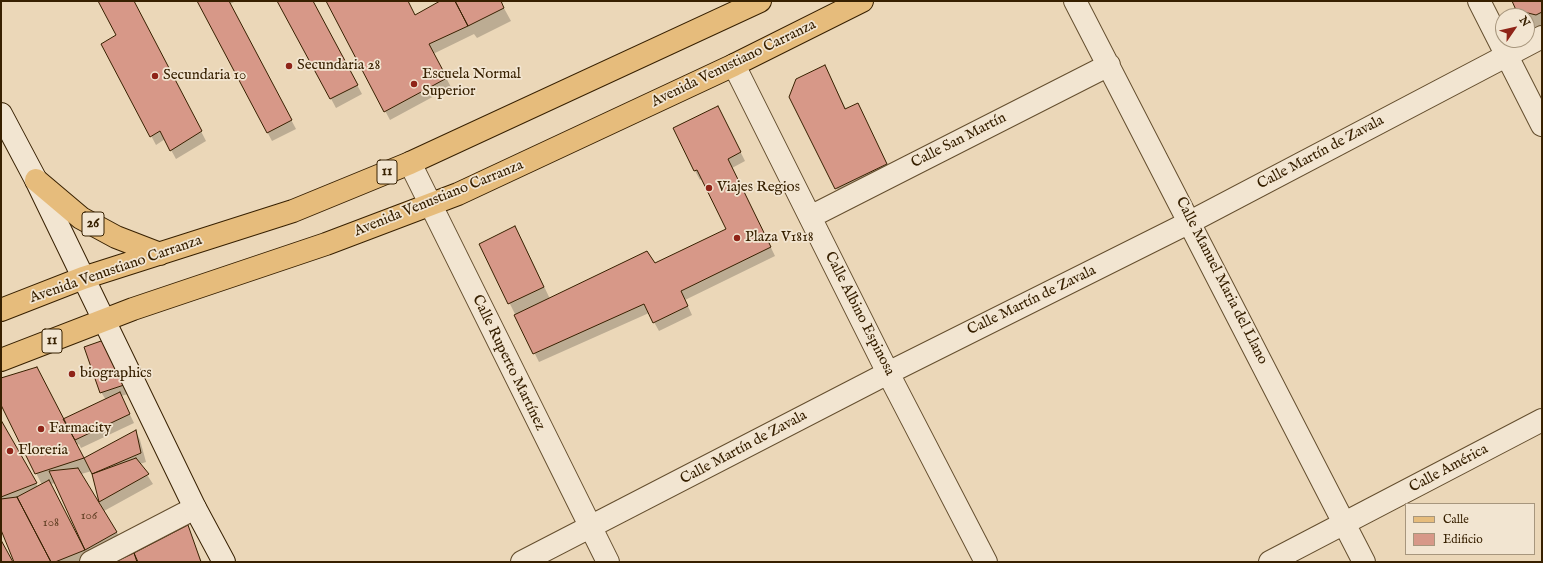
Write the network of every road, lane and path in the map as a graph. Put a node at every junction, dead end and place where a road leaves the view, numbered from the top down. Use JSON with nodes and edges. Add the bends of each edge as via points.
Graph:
{"nodes":[{"id":1,"x":760,"y":1,"type":"edge"},
{"id":2,"x":862,"y":1,"type":"edge"},
{"id":3,"x":1075,"y":1,"type":"edge"},
{"id":4,"x":1479,"y":1,"type":"edge"},
{"id":5,"x":1542,"y":37,"type":"edge"},
{"id":6,"x":1506,"y":56,"type":"junction"},
{"id":7,"x":1109,"y":65,"type":"junction"},
{"id":8,"x":734,"y":66,"type":"junction"},
{"id":9,"x":1,"y":114,"type":"edge"},
{"id":10,"x":1542,"y":125,"type":"edge"},
{"id":11,"x":410,"y":163,"type":"junction"},
{"id":12,"x":36,"y":180,"type":"junction"},
{"id":13,"x":431,"y":205,"type":"junction"},
{"id":14,"x":810,"y":217,"type":"junction"},
{"id":15,"x":1190,"y":222,"type":"junction"},
{"id":16,"x":160,"y":254,"type":"junction"},
{"id":17,"x":83,"y":278,"type":"junction"},
{"id":18,"x":1,"y":310,"type":"edge"},
{"id":19,"x":103,"y":320,"type":"junction"},
{"id":20,"x":1,"y":360,"type":"edge"},
{"id":21,"x":888,"y":373,"type":"junction"},
{"id":22,"x":1542,"y":420,"type":"edge"},
{"id":23,"x":195,"y":508,"type":"junction"},
{"id":24,"x":1345,"y":523,"type":"junction"},
{"id":25,"x":590,"y":528,"type":"junction"},
{"id":26,"x":91,"y":562,"type":"edge"},
{"id":27,"x":224,"y":562,"type":"edge"},
{"id":28,"x":522,"y":562,"type":"edge"},
{"id":29,"x":608,"y":562,"type":"edge"},
{"id":30,"x":986,"y":562,"type":"edge"},
{"id":31,"x":1270,"y":562,"type":"edge"},
{"id":32,"x":1364,"y":562,"type":"edge"}],
"edges":[{"from":1,"to":11,"type":"main road","name":"Avenida Venustiano Carranza","number":"11"},
{"from":2,"to":8,"type":"main road","name":"Avenida Venustiano Carranza","number":"11"},
{"from":3,"to":7,"type":"street","name":"Calle Manuel Maria del Llano"},
{"from":4,"to":6,"type":"street"},
{"from":5,"to":6,"type":"street","name":"Calle Martín de Zavala"},
{"from":6,"to":10,"type":"street"},
{"from":6,"to":15,"type":"street","name":"Calle Martín de Zavala"},
{"from":7,"to":14,"type":"street","name":"Calle San Martín"},
{"from":7,"to":15,"type":"street","name":"Calle Manuel Maria del Llano"},
{"from":8,"to":13,"type":"main road","name":"Avenida Venustiano Carranza","number":"11"},
{"from":8,"to":14,"type":"street","name":"Calle Albino Espinosa"},
{"from":9,"to":12,"type":"street","number":"26"},
{"from":11,"to":13,"type":"street","name":"Calle Ruperto Martínez"},
{"from":11,"to":16,"type":"main road","name":"Avenida Venustiano Carranza","number":"11","via":[[293,211]]},
{"from":12,"to":16,"type":"main road","number":"26","via":[[81,218]]},
{"from":12,"to":17,"type":"street","number":"26"},
{"from":13,"to":19,"type":"main road","name":"Avenida Venustiano Carranza","number":"11","via":[[326,244]]},
{"from":13,"to":25,"type":"street","name":"Calle Ruperto Martínez"},
{"from":14,"to":21,"type":"street","name":"Calle Albino Espinosa"},
{"from":15,"to":21,"type":"street","name":"Calle Martín de Zavala"},
{"from":15,"to":24,"type":"street","name":"Calle Manuel Maria del Llano"},
{"from":16,"to":17,"type":"main road","name":"Avenida Venustiano Carranza","number":"11"},
{"from":17,"to":18,"type":"main road","name":"Avenida Venustiano Carranza","number":"11"},
{"from":17,"to":19,"type":"street","number":"26"},
{"from":19,"to":20,"type":"main road","name":"Avenida Venustiano Carranza","number":"11"},
{"from":19,"to":23,"type":"street","number":"26"},
{"from":21,"to":25,"type":"street","name":"Calle Martín de Zavala"},
{"from":21,"to":30,"type":"street","name":"Calle Albino Espinosa"},
{"from":22,"to":24,"type":"street","name":"Calle América"},
{"from":23,"to":26,"type":"street"},
{"from":23,"to":27,"type":"street","number":"26"},
{"from":24,"to":31,"type":"street","name":"Calle América"},
{"from":24,"to":32,"type":"street","name":"Calle Manuel Maria del Llano"},
{"from":25,"to":28,"type":"street","name":"Calle Martín de Zavala"},
{"from":25,"to":29,"type":"street","name":"Calle Ruperto Martínez"}]}
